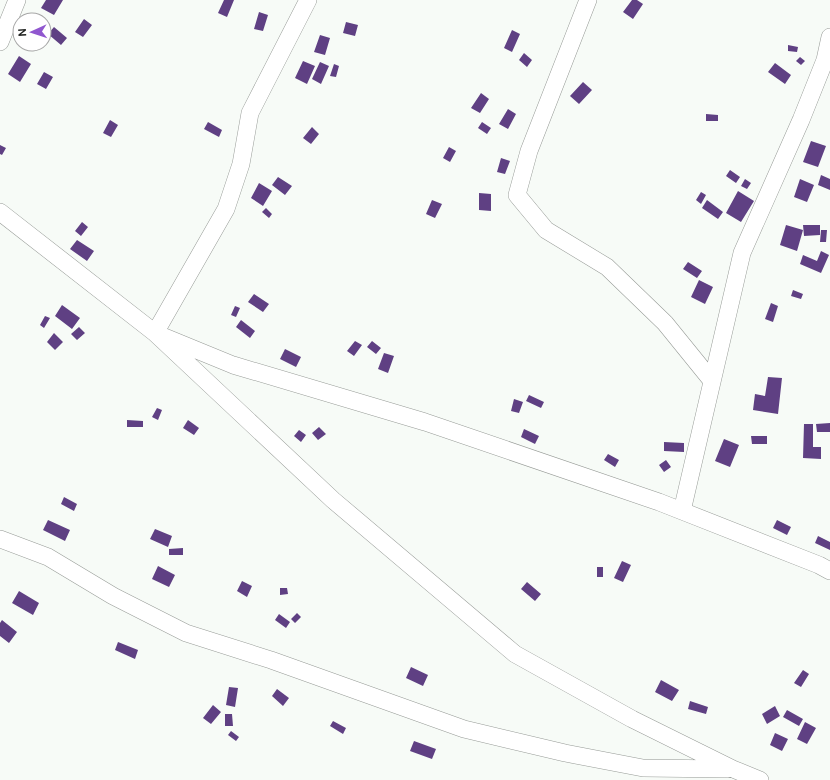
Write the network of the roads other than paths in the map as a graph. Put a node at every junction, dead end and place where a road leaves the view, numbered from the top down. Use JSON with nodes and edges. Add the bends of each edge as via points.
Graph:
{"nodes":[{"id":1,"x":17,"y":0,"type":"edge"},
{"id":2,"x":308,"y":0,"type":"edge"},
{"id":3,"x":588,"y":0,"type":"edge"},
{"id":4,"x":830,"y":36,"type":"edge"},
{"id":5,"x":0,"y":42,"type":"edge"},
{"id":6,"x":0,"y":212,"type":"edge"},
{"id":7,"x":155,"y":333,"type":"junction"},
{"id":8,"x":712,"y":381,"type":"junction"},
{"id":9,"x":682,"y":510,"type":"junction"},
{"id":10,"x":0,"y":539,"type":"edge"},
{"id":11,"x":830,"y":571,"type":"edge"},
{"id":12,"x":733,"y":769,"type":"junction"},
{"id":13,"x":760,"y":780,"type":"edge"}],
"edges":[{"from":1,"to":5,"type":"street"},
{"from":2,"to":7,"type":"street","via":[[250,113],[241,164],[226,209]]},
{"from":3,"to":8,"type":"street","via":[[529,152],[517,195],[546,230],[607,267],[665,323]]},
{"from":4,"to":8,"type":"street","via":[[825,60],[801,120],[742,253]]},
{"from":6,"to":7,"type":"street"},
{"from":7,"to":9,"type":"street","via":[[233,365],[425,422]]},
{"from":7,"to":12,"type":"street","via":[[333,500],[516,654],[632,718]]},
{"from":8,"to":9,"type":"street"},
{"from":9,"to":11,"type":"street"},
{"from":10,"to":12,"type":"street","via":[[48,558],[186,633],[271,660],[464,729],[643,768]]},
{"from":12,"to":13,"type":"street"}]}
